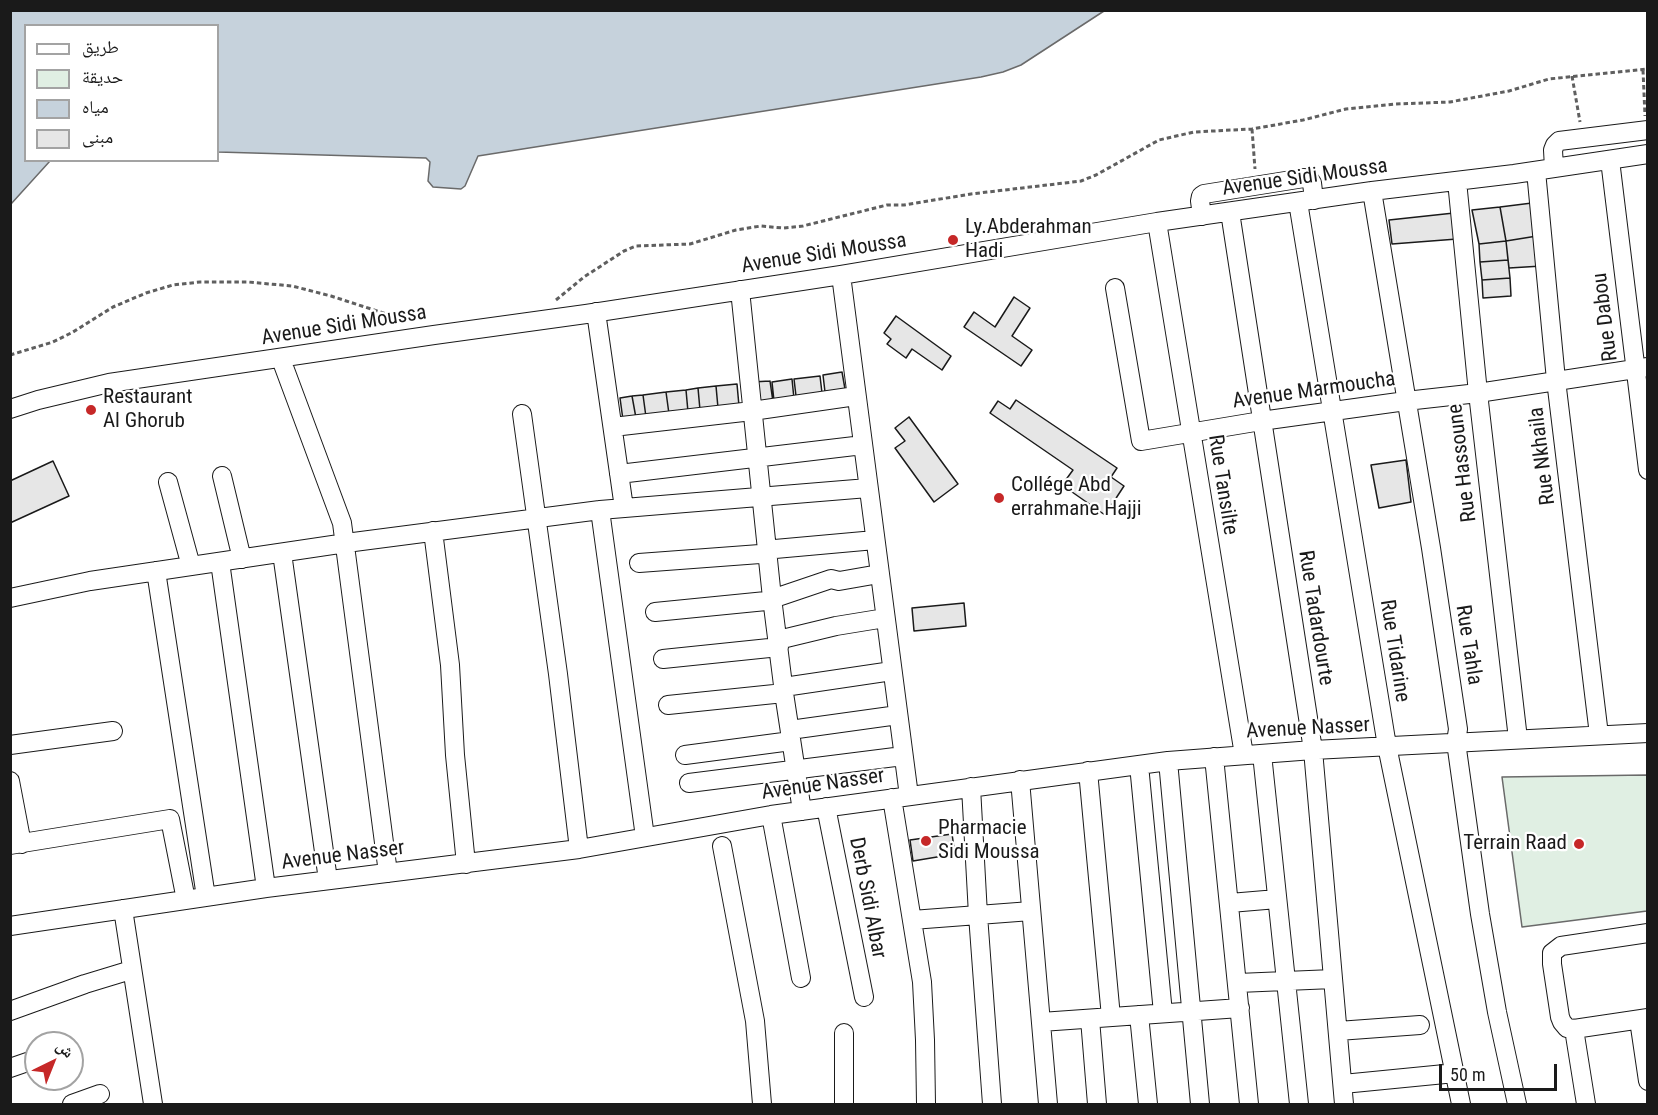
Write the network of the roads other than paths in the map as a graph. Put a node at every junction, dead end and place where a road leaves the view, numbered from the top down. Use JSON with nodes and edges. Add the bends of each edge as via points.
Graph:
{"nodes":[{"id":1,"x":1646,"y":130,"type":"edge"},
{"id":2,"x":1647,"y":154,"type":"edge"},
{"id":3,"x":1610,"y":159,"type":"junction"},
{"id":4,"x":1554,"y":168,"type":"junction"},
{"id":5,"x":1536,"y":171,"type":"junction"},
{"id":6,"x":1456,"y":181,"type":"junction"},
{"id":7,"x":1372,"y":191,"type":"junction"},
{"id":8,"x":1306,"y":201,"type":"junction"},
{"id":9,"x":1230,"y":212,"type":"junction"},
{"id":10,"x":1202,"y":216,"type":"junction"},
{"id":11,"x":1157,"y":222,"type":"junction"},
{"id":12,"x":841,"y":275,"type":"junction"},
{"id":13,"x":1115,"y":288,"type":"dead end"},
{"id":14,"x":740,"y":290,"type":"junction"},
{"id":15,"x":596,"y":312,"type":"junction"},
{"id":16,"x":281,"y":359,"type":"junction"},
{"id":17,"x":1641,"y":368,"type":"edge"},
{"id":18,"x":1556,"y":380,"type":"junction"},
{"id":19,"x":1478,"y":393,"type":"junction"},
{"id":20,"x":856,"y":396,"type":"junction"},
{"id":21,"x":1406,"y":401,"type":"junction"},
{"id":22,"x":10,"y":409,"type":"edge"},
{"id":23,"x":752,"y":411,"type":"junction"},
{"id":24,"x":1332,"y":411,"type":"junction"},
{"id":25,"x":522,"y":414,"type":"dead end"},
{"id":26,"x":1261,"y":421,"type":"junction"},
{"id":27,"x":613,"y":427,"type":"junction"},
{"id":28,"x":1191,"y":432,"type":"junction"},
{"id":29,"x":863,"y":445,"type":"junction"},
{"id":30,"x":758,"y":458,"type":"junction"},
{"id":31,"x":1647,"y":470,"type":"edge"},
{"id":32,"x":619,"y":474,"type":"junction"},
{"id":33,"x":222,"y":476,"type":"dead end"},
{"id":34,"x":168,"y":482,"type":"dead end"},
{"id":35,"x":868,"y":488,"type":"junction"},
{"id":36,"x":763,"y":497,"type":"junction"},
{"id":37,"x":624,"y":508,"type":"junction"},
{"id":38,"x":600,"y":510,"type":"junction"},
{"id":39,"x":537,"y":519,"type":"junction"},
{"id":40,"x":433,"y":531,"type":"junction"},
{"id":41,"x":875,"y":540,"type":"junction"},
{"id":42,"x":346,"y":543,"type":"junction"},
{"id":43,"x":768,"y":551,"type":"junction"},
{"id":44,"x":282,"y":553,"type":"junction"},
{"id":45,"x":242,"y":558,"type":"junction"},
{"id":46,"x":220,"y":562,"type":"junction"},
{"id":47,"x":639,"y":563,"type":"dead end"},
{"id":48,"x":190,"y":566,"type":"junction"},
{"id":49,"x":156,"y":572,"type":"junction"},
{"id":50,"x":879,"y":574,"type":"junction"},
{"id":51,"x":10,"y":598,"type":"edge"},
{"id":52,"x":772,"y":598,"type":"junction"},
{"id":53,"x":655,"y":612,"type":"dead end"},
{"id":54,"x":885,"y":618,"type":"junction"},
{"id":55,"x":778,"y":644,"type":"junction"},
{"id":56,"x":663,"y":659,"type":"dead end"},
{"id":57,"x":892,"y":671,"type":"junction"},
{"id":58,"x":784,"y":690,"type":"junction"},
{"id":59,"x":668,"y":705,"type":"dead end"},
{"id":60,"x":898,"y":715,"type":"junction"},
{"id":61,"x":113,"y":731,"type":"dead end"},
{"id":62,"x":1647,"y":733,"type":"edge"},
{"id":63,"x":1599,"y":735,"type":"junction"},
{"id":64,"x":790,"y":736,"type":"junction"},
{"id":65,"x":1518,"y":739,"type":"junction"},
{"id":66,"x":1456,"y":742,"type":"junction"},
{"id":67,"x":10,"y":745,"type":"edge"},
{"id":68,"x":1387,"y":747,"type":"junction"},
{"id":69,"x":1313,"y":750,"type":"junction"},
{"id":70,"x":1263,"y":754,"type":"junction"},
{"id":71,"x":685,"y":755,"type":"dead end"},
{"id":72,"x":1244,"y":755,"type":"junction"},
{"id":73,"x":903,"y":756,"type":"junction"},
{"id":74,"x":1214,"y":757,"type":"junction"},
{"id":75,"x":1168,"y":761,"type":"junction"},
{"id":76,"x":1138,"y":765,"type":"junction"},
{"id":77,"x":796,"y":770,"type":"junction"},
{"id":78,"x":1088,"y":771,"type":"junction"},
{"id":79,"x":1020,"y":780,"type":"junction"},
{"id":80,"x":11,"y":782,"type":"edge"},
{"id":81,"x":689,"y":783,"type":"dead end"},
{"id":82,"x":971,"y":787,"type":"junction"},
{"id":83,"x":900,"y":797,"type":"junction"},
{"id":84,"x":826,"y":807,"type":"junction"},
{"id":85,"x":802,"y":811,"type":"junction"},
{"id":86,"x":771,"y":815,"type":"junction"},
{"id":87,"x":645,"y":837,"type":"junction"},
{"id":88,"x":721,"y":837,"type":"junction"},
{"id":89,"x":16,"y":844,"type":"edge"},
{"id":90,"x":579,"y":849,"type":"junction"},
{"id":91,"x":466,"y":864,"type":"junction"},
{"id":92,"x":388,"y":873,"type":"junction"},
{"id":93,"x":328,"y":880,"type":"junction"},
{"id":94,"x":266,"y":888,"type":"junction"},
{"id":95,"x":206,"y":897,"type":"junction"},
{"id":96,"x":1277,"y":899,"type":"junction"},
{"id":97,"x":186,"y":900,"type":"junction"},
{"id":98,"x":1230,"y":903,"type":"junction"},
{"id":99,"x":123,"y":909,"type":"junction"},
{"id":100,"x":1031,"y":911,"type":"junction"},
{"id":101,"x":978,"y":915,"type":"junction"},
{"id":102,"x":912,"y":920,"type":"junction"},
{"id":103,"x":10,"y":926,"type":"edge"},
{"id":104,"x":1647,"y":933,"type":"edge"},
{"id":105,"x":131,"y":970,"type":"junction"},
{"id":106,"x":801,"y":978,"type":"dead end"},
{"id":107,"x":1333,"y":979,"type":"junction"},
{"id":108,"x":1287,"y":981,"type":"junction"},
{"id":109,"x":1238,"y":983,"type":"junction"},
{"id":110,"x":864,"y":997,"type":"dead end"},
{"id":111,"x":1240,"y":1008,"type":"junction"},
{"id":112,"x":10,"y":1011,"type":"edge"},
{"id":113,"x":1191,"y":1011,"type":"junction"},
{"id":114,"x":1163,"y":1013,"type":"junction"},
{"id":115,"x":1139,"y":1015,"type":"junction"},
{"id":116,"x":1111,"y":1017,"type":"junction"},
{"id":117,"x":1090,"y":1018,"type":"junction"},
{"id":118,"x":1643,"y":1019,"type":"edge"},
{"id":119,"x":1041,"y":1022,"type":"junction"},
{"id":120,"x":1420,"y":1025,"type":"dead end"},
{"id":121,"x":1574,"y":1029,"type":"junction"},
{"id":122,"x":1338,"y":1031,"type":"junction"},
{"id":123,"x":844,"y":1033,"type":"dead end"},
{"id":124,"x":1455,"y":1073,"type":"junction"},
{"id":125,"x":1647,"y":1081,"type":"edge"},
{"id":126,"x":1343,"y":1084,"type":"junction"},
{"id":127,"x":100,"y":1094,"type":"dead end"},
{"id":128,"x":72,"y":1104,"type":"edge"},
{"id":129,"x":153,"y":1104,"type":"edge"},
{"id":130,"x":762,"y":1104,"type":"edge"},
{"id":131,"x":844,"y":1104,"type":"edge"},
{"id":132,"x":926,"y":1104,"type":"edge"},
{"id":133,"x":992,"y":1104,"type":"edge"},
{"id":134,"x":1048,"y":1104,"type":"edge"},
{"id":135,"x":1098,"y":1104,"type":"edge"},
{"id":136,"x":1148,"y":1104,"type":"edge"},
{"id":137,"x":1200,"y":1104,"type":"edge"},
{"id":138,"x":1249,"y":1104,"type":"edge"},
{"id":139,"x":1299,"y":1104,"type":"edge"},
{"id":140,"x":1344,"y":1104,"type":"edge"},
{"id":141,"x":1461,"y":1104,"type":"edge"},
{"id":142,"x":1517,"y":1104,"type":"edge"},
{"id":143,"x":1586,"y":1104,"type":"edge"}],
"edges":[{"from":1,"to":4,"type":"street","via":[[1559,141],[1553,150]]},
{"from":2,"to":3,"type":"street","name":"Avenue Sidi Moussa"},
{"from":3,"to":4,"type":"street","name":"Avenue Sidi Moussa"},
{"from":3,"to":17,"type":"street","name":"Rue Dabou"},
{"from":4,"to":5,"type":"street","name":"Avenue Sidi Moussa"},
{"from":5,"to":6,"type":"street","name":"Avenue Sidi Moussa"},
{"from":5,"to":18,"type":"street","name":"Rue Nkhaila"},
{"from":6,"to":7,"type":"street","name":"Avenue Sidi Moussa"},
{"from":6,"to":19,"type":"street","name":"Rue Hassoune"},
{"from":7,"to":8,"type":"street","name":"Avenue Sidi Moussa"},
{"from":7,"to":21,"type":"street","name":"Rue Tahla"},
{"from":8,"to":9,"type":"street","name":"Avenue Sidi Moussa"},
{"from":8,"to":10,"type":"street","via":[[1312,183],[1304,178],[1204,194],[1200,201]]},
{"from":8,"to":24,"type":"street","name":"Rue Tidarine"},
{"from":9,"to":10,"type":"street","name":"Avenue Sidi Moussa"},
{"from":9,"to":26,"type":"street","name":"Rue Tadardourte"},
{"from":10,"to":11,"type":"street","name":"Avenue Sidi Moussa"},
{"from":11,"to":12,"type":"street","name":"Avenue Sidi Moussa"},
{"from":11,"to":28,"type":"street","name":"Rue Tansilte"},
{"from":12,"to":14,"type":"street","name":"Avenue Sidi Moussa"},
{"from":12,"to":20,"type":"street"},
{"from":13,"to":28,"type":"street","name":"Avenue Marmoucha","via":[[1141,441]]},
{"from":14,"to":15,"type":"street","name":"Avenue Sidi Moussa"},
{"from":14,"to":23,"type":"street"},
{"from":15,"to":16,"type":"street","name":"Avenue Sidi Moussa","via":[[550,312]]},
{"from":15,"to":27,"type":"street"},
{"from":16,"to":22,"type":"street","name":"Avenue Sidi Moussa","via":[[109,383]]},
{"from":16,"to":42,"type":"street"},
{"from":17,"to":18,"type":"street","name":"Avenue Marmoucha"},
{"from":17,"to":31,"type":"street","name":"Rue Dabou"},
{"from":18,"to":19,"type":"street","name":"Avenue Marmoucha"},
{"from":18,"to":63,"type":"street","name":"Rue Nkhaila"},
{"from":19,"to":21,"type":"street","name":"Avenue Marmoucha"},
{"from":19,"to":65,"type":"street","name":"Rue Hassoune"},
{"from":20,"to":23,"type":"street"},
{"from":20,"to":29,"type":"street"},
{"from":21,"to":24,"type":"street","name":"Avenue Marmoucha"},
{"from":21,"to":66,"type":"street","name":"Rue Tahla","via":[[1458,729]]},
{"from":23,"to":27,"type":"street"},
{"from":23,"to":30,"type":"street"},
{"from":24,"to":26,"type":"street","name":"Avenue Marmoucha"},
{"from":24,"to":68,"type":"street","name":"Rue Tidarine"},
{"from":25,"to":39,"type":"street"},
{"from":26,"to":28,"type":"street","name":"Avenue Marmoucha"},
{"from":26,"to":69,"type":"street","name":"Rue Tadardourte"},
{"from":27,"to":32,"type":"street"},
{"from":28,"to":72,"type":"street","name":"Rue Tansilte"},
{"from":29,"to":30,"type":"street"},
{"from":29,"to":35,"type":"street"},
{"from":30,"to":32,"type":"street"},
{"from":30,"to":36,"type":"street"},
{"from":32,"to":37,"type":"street"},
{"from":33,"to":45,"type":"street"},
{"from":34,"to":48,"type":"street"},
{"from":35,"to":36,"type":"street"},
{"from":35,"to":41,"type":"street"},
{"from":36,"to":37,"type":"street"},
{"from":36,"to":43,"type":"street"},
{"from":37,"to":38,"type":"street"},
{"from":38,"to":39,"type":"street"},
{"from":38,"to":87,"type":"street"},
{"from":39,"to":40,"type":"street"},
{"from":39,"to":90,"type":"street"},
{"from":40,"to":42,"type":"street"},
{"from":40,"to":91,"type":"street","via":[[450,665]]},
{"from":41,"to":43,"type":"street"},
{"from":41,"to":50,"type":"street"},
{"from":42,"to":44,"type":"street"},
{"from":42,"to":92,"type":"street"},
{"from":43,"to":47,"type":"street"},
{"from":43,"to":52,"type":"street"},
{"from":44,"to":45,"type":"street"},
{"from":44,"to":93,"type":"street"},
{"from":45,"to":46,"type":"street"},
{"from":46,"to":48,"type":"street"},
{"from":46,"to":94,"type":"street"},
{"from":48,"to":49,"type":"street"},
{"from":49,"to":51,"type":"street"},
{"from":49,"to":95,"type":"street"},
{"from":50,"to":52,"type":"street","via":[[831,579]]},
{"from":50,"to":54,"type":"street"},
{"from":52,"to":53,"type":"street"},
{"from":52,"to":55,"type":"street"},
{"from":54,"to":55,"type":"street","via":[[836,626]]},
{"from":54,"to":57,"type":"street"},
{"from":55,"to":56,"type":"street"},
{"from":55,"to":58,"type":"street"},
{"from":57,"to":58,"type":"street"},
{"from":57,"to":60,"type":"street"},
{"from":58,"to":59,"type":"street"},
{"from":58,"to":64,"type":"street"},
{"from":60,"to":64,"type":"street"},
{"from":60,"to":73,"type":"street"},
{"from":61,"to":67,"type":"street"},
{"from":62,"to":63,"type":"street","name":"Avenue Nasser"},
{"from":63,"to":65,"type":"street","name":"Avenue Nasser"},
{"from":64,"to":71,"type":"street"},
{"from":64,"to":77,"type":"street"},
{"from":65,"to":66,"type":"street","name":"Avenue Nasser"},
{"from":66,"to":68,"type":"street","name":"Avenue Nasser"},
{"from":66,"to":142,"type":"street","name":"Rue Tahla","via":[[1480,914]]},
{"from":68,"to":69,"type":"street","name":"Avenue Nasser"},
{"from":68,"to":124,"type":"street","name":"Rue Tidarine"},
{"from":69,"to":70,"type":"street","name":"Avenue Nasser"},
{"from":69,"to":107,"type":"street","name":"Rue Tadardourte"},
{"from":70,"to":72,"type":"street","name":"Avenue Nasser"},
{"from":70,"to":96,"type":"street"},
{"from":72,"to":74,"type":"street","name":"Avenue Nasser"},
{"from":73,"to":77,"type":"street"},
{"from":73,"to":83,"type":"street"},
{"from":74,"to":75,"type":"street","name":"Avenue Nasser"},
{"from":74,"to":98,"type":"street"},
{"from":75,"to":76,"type":"street","name":"Avenue Nasser"},
{"from":75,"to":113,"type":"street"},
{"from":76,"to":78,"type":"street","name":"Avenue Nasser"},
{"from":76,"to":114,"type":"street"},
{"from":77,"to":81,"type":"street"},
{"from":77,"to":85,"type":"street"},
{"from":78,"to":79,"type":"street","name":"Avenue Nasser"},
{"from":78,"to":116,"type":"street"},
{"from":79,"to":82,"type":"street","name":"Avenue Nasser"},
{"from":79,"to":100,"type":"street"},
{"from":80,"to":89,"type":"street"},
{"from":82,"to":83,"type":"street","name":"Avenue Nasser"},
{"from":82,"to":101,"type":"street"},
{"from":83,"to":84,"type":"street","name":"Avenue Nasser"},
{"from":83,"to":102,"type":"street"},
{"from":84,"to":85,"type":"street","name":"Avenue Nasser"},
{"from":84,"to":110,"type":"street","name":"Derb Sidi Albar"},
{"from":85,"to":86,"type":"street","name":"Avenue Nasser"},
{"from":86,"to":88,"type":"street","name":"Avenue Nasser"},
{"from":86,"to":106,"type":"street"},
{"from":87,"to":88,"type":"street","name":"Avenue Nasser"},
{"from":87,"to":90,"type":"street","name":"Avenue Nasser"},
{"from":88,"to":130,"type":"street","via":[[755,1021]]},
{"from":89,"to":97,"type":"street","via":[[171,819]]},
{"from":90,"to":91,"type":"street","name":"Avenue Nasser"},
{"from":91,"to":92,"type":"street","name":"Avenue Nasser"},
{"from":92,"to":93,"type":"street","name":"Avenue Nasser"},
{"from":93,"to":94,"type":"street","name":"Avenue Nasser"},
{"from":94,"to":95,"type":"street","name":"Avenue Nasser"},
{"from":95,"to":97,"type":"street","name":"Avenue Nasser"},
{"from":96,"to":98,"type":"street"},
{"from":96,"to":108,"type":"street"},
{"from":97,"to":99,"type":"street","name":"Avenue Nasser"},
{"from":98,"to":109,"type":"street"},
{"from":99,"to":103,"type":"street","name":"Avenue Nasser"},
{"from":99,"to":105,"type":"street"},
{"from":100,"to":101,"type":"street"},
{"from":100,"to":119,"type":"street"},
{"from":101,"to":102,"type":"street"},
{"from":101,"to":133,"type":"street"},
{"from":102,"to":132,"type":"street","via":[[922,982]]},
{"from":104,"to":121,"type":"street","via":[[1561,946],[1552,953],[1560,1017],[1564,1026]]},
{"from":105,"to":112,"type":"street"},
{"from":105,"to":129,"type":"street"},
{"from":107,"to":108,"type":"street"},
{"from":107,"to":122,"type":"street","name":"Rue Tadardourte"},
{"from":108,"to":109,"type":"street"},
{"from":108,"to":139,"type":"street"},
{"from":109,"to":111,"type":"street"},
{"from":111,"to":113,"type":"street"},
{"from":111,"to":138,"type":"street"},
{"from":113,"to":114,"type":"street"},
{"from":113,"to":137,"type":"street"},
{"from":114,"to":115,"type":"street"},
{"from":115,"to":116,"type":"street"},
{"from":115,"to":136,"type":"street"},
{"from":116,"to":117,"type":"street"},
{"from":117,"to":119,"type":"street"},
{"from":117,"to":135,"type":"street"},
{"from":118,"to":121,"type":"street"},
{"from":118,"to":125,"type":"street"},
{"from":119,"to":134,"type":"street"},
{"from":120,"to":122,"type":"street"},
{"from":121,"to":143,"type":"street"},
{"from":122,"to":126,"type":"street","name":"Rue Tadardourte"},
{"from":123,"to":131,"type":"street"},
{"from":124,"to":126,"type":"street"},
{"from":124,"to":141,"type":"street","name":"Rue Tidarine"},
{"from":126,"to":140,"type":"street","name":"Rue Tadardourte"},
{"from":127,"to":128,"type":"street"}]}
